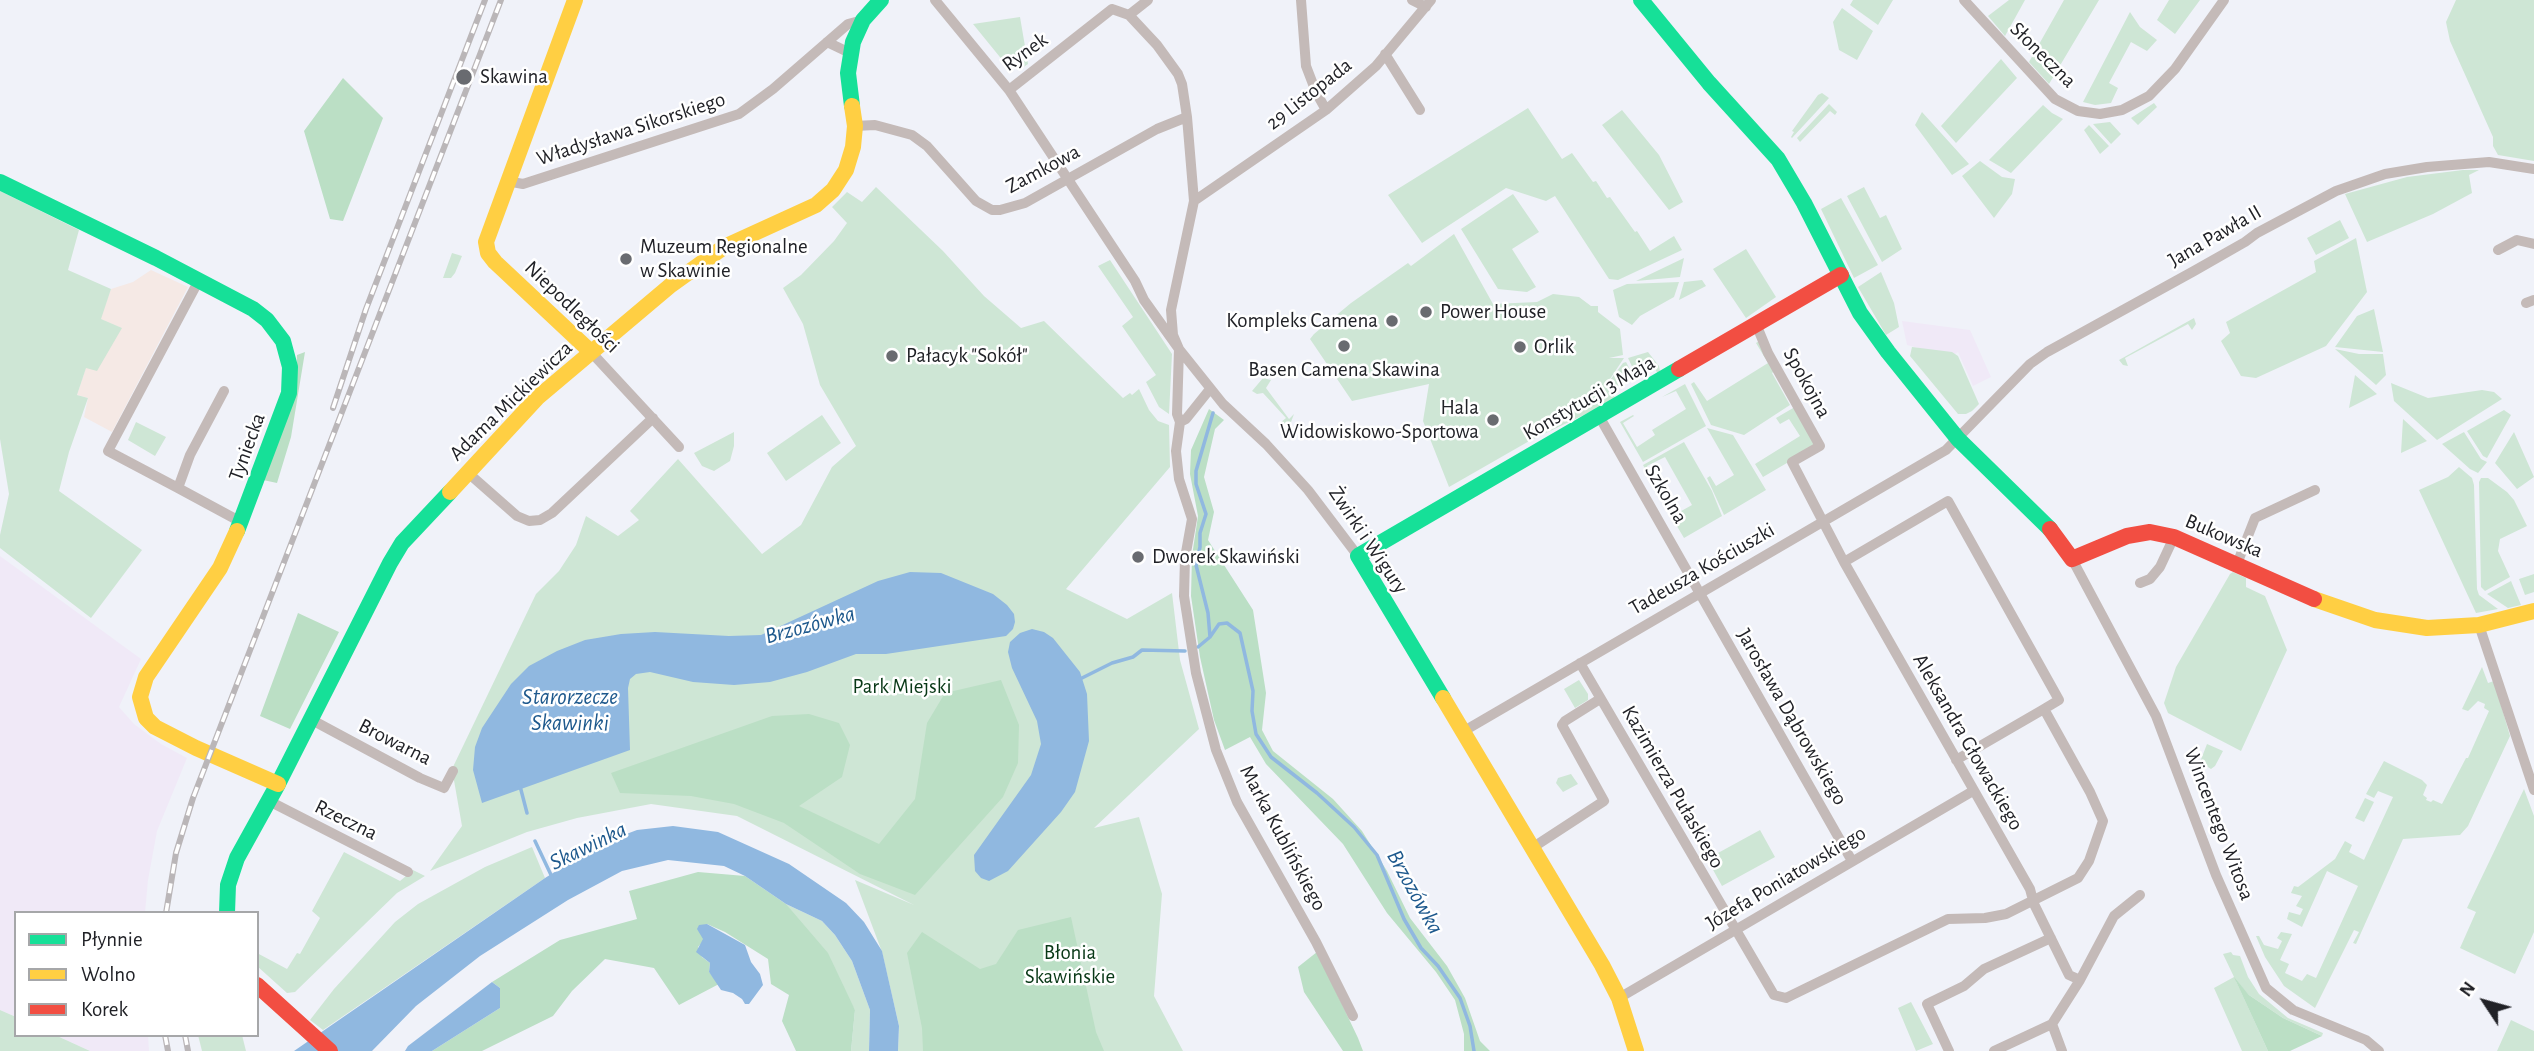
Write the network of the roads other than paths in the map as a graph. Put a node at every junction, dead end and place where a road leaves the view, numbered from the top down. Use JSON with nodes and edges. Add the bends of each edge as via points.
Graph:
{"nodes":[{"id":1,"x":575,"y":0,"type":"edge"},
{"id":2,"x":880,"y":0,"type":"edge"},
{"id":3,"x":935,"y":0,"type":"edge"},
{"id":4,"x":1148,"y":0,"type":"edge"},
{"id":5,"x":1301,"y":0,"type":"edge"},
{"id":6,"x":1412,"y":0,"type":"edge"},
{"id":7,"x":1641,"y":0,"type":"edge"},
{"id":8,"x":1964,"y":0,"type":"edge"},
{"id":9,"x":2224,"y":0,"type":"edge"},
{"id":10,"x":1428,"y":4,"type":"edge"},
{"id":11,"x":1108,"y":5,"type":"edge"},
{"id":12,"x":1129,"y":15,"type":"junction"},
{"id":13,"x":863,"y":20,"type":"junction"},
{"id":14,"x":827,"y":42,"type":"junction"},
{"id":15,"x":850,"y":53,"type":"junction"},
{"id":16,"x":1385,"y":54,"type":"junction"},
{"id":17,"x":1009,"y":90,"type":"junction"},
{"id":18,"x":1326,"y":110,"type":"junction"},
{"id":19,"x":1420,"y":110,"type":"dead end"},
{"id":20,"x":1182,"y":119,"type":"junction"},
{"id":21,"x":855,"y":125,"type":"junction"},
{"id":22,"x":2534,"y":169,"type":"edge"},
{"id":23,"x":1068,"y":179,"type":"junction"},
{"id":24,"x":507,"y":181,"type":"junction"},
{"id":25,"x":0,"y":183,"type":"edge"},
{"id":26,"x":1194,"y":201,"type":"junction"},
{"id":27,"x":2534,"y":244,"type":"edge"},
{"id":28,"x":2498,"y":250,"type":"dead end"},
{"id":29,"x":1841,"y":275,"type":"junction"},
{"id":30,"x":199,"y":280,"type":"junction"},
{"id":31,"x":1150,"y":309,"type":"junction"},
{"id":32,"x":1171,"y":310,"type":"junction"},
{"id":33,"x":1756,"y":324,"type":"junction"},
{"id":34,"x":1179,"y":349,"type":"junction"},
{"id":35,"x":591,"y":352,"type":"junction"},
{"id":36,"x":1210,"y":389,"type":"junction"},
{"id":37,"x":224,"y":391,"type":"dead end"},
{"id":38,"x":1599,"y":416,"type":"junction"},
{"id":39,"x":653,"y":418,"type":"junction"},
{"id":40,"x":1180,"y":422,"type":"junction"},
{"id":41,"x":1958,"y":439,"type":"junction"},
{"id":42,"x":679,"y":447,"type":"dead end"},
{"id":43,"x":467,"y":472,"type":"junction"},
{"id":44,"x":178,"y":488,"type":"junction"},
{"id":45,"x":2315,"y":490,"type":"dead end"},
{"id":46,"x":1822,"y":520,"type":"junction"},
{"id":47,"x":241,"y":522,"type":"junction"},
{"id":48,"x":2174,"y":537,"type":"junction"},
{"id":49,"x":1358,"y":556,"type":"junction"},
{"id":50,"x":2071,"y":559,"type":"junction"},
{"id":51,"x":1844,"y":562,"type":"junction"},
{"id":52,"x":2236,"y":564,"type":"junction"},
{"id":53,"x":2140,"y":583,"type":"dead end"},
{"id":54,"x":1700,"y":592,"type":"junction"},
{"id":55,"x":2534,"y":611,"type":"edge"},
{"id":56,"x":2479,"y":625,"type":"junction"},
{"id":57,"x":1580,"y":663,"type":"junction"},
{"id":58,"x":1600,"y":699,"type":"junction"},
{"id":59,"x":2044,"y":709,"type":"junction"},
{"id":60,"x":312,"y":720,"type":"junction"},
{"id":61,"x":1464,"y":732,"type":"junction"},
{"id":62,"x":1956,"y":760,"type":"junction"},
{"id":63,"x":453,"y":771,"type":"dead end"},
{"id":64,"x":278,"y":784,"type":"junction"},
{"id":65,"x":2534,"y":790,"type":"edge"},
{"id":66,"x":1973,"y":791,"type":"junction"},
{"id":67,"x":269,"y":801,"type":"junction"},
{"id":68,"x":1536,"y":846,"type":"junction"},
{"id":69,"x":1852,"y":861,"type":"junction"},
{"id":70,"x":408,"y":872,"type":"dead end"},
{"id":71,"x":2140,"y":895,"type":"dead end"},
{"id":72,"x":2034,"y":899,"type":"junction"},
{"id":73,"x":227,"y":911,"type":"edge"},
{"id":74,"x":1734,"y":931,"type":"junction"},
{"id":75,"x":2050,"y":938,"type":"junction"},
{"id":76,"x":2080,"y":980,"type":"junction"},
{"id":77,"x":259,"y":987,"type":"edge"},
{"id":78,"x":1619,"y":998,"type":"junction"},
{"id":79,"x":1353,"y":1016,"type":"dead end"},
{"id":80,"x":2052,"y":1024,"type":"junction"},
{"id":81,"x":330,"y":1051,"type":"edge"},
{"id":82,"x":1636,"y":1051,"type":"edge"},
{"id":83,"x":1949,"y":1051,"type":"edge"},
{"id":84,"x":1994,"y":1051,"type":"edge"},
{"id":85,"x":2062,"y":1051,"type":"edge"},
{"id":86,"x":2379,"y":1051,"type":"edge"}],
"edges":[{"from":1,"to":24,"type":"street","name":"Niepodległości"},
{"from":2,"to":13,"type":"street","name":"Adama Mickiewicza"},
{"from":3,"to":17,"type":"street","name":"Rynek"},
{"from":4,"to":12,"type":"street"},
{"from":5,"to":18,"type":"street","via":[[1306,66]]},
{"from":6,"to":10,"type":"street"},
{"from":7,"to":29,"type":"street","via":[[1778,159]]},
{"from":8,"to":9,"type":"street","name":"Słoneczna","via":[[2055,99],[2078,111],[2101,114],[2122,110],[2149,96],[2175,69]]},
{"from":10,"to":16,"type":"street","name":"29 Listopada"},
{"from":11,"to":12,"type":"street"},
{"from":11,"to":17,"type":"street","name":"Rynek"},
{"from":12,"to":20,"type":"street","via":[[1178,74]]},
{"from":13,"to":14,"type":"street","name":"Władysława Sikorskiego","via":[[848,24]]},
{"from":13,"to":15,"type":"street","name":"Adama Mickiewicza"},
{"from":14,"to":15,"type":"street"},
{"from":14,"to":24,"type":"street","name":"Władysława Sikorskiego","via":[[738,114],[523,184]]},
{"from":15,"to":21,"type":"street","name":"Adama Mickiewicza"},
{"from":16,"to":18,"type":"street","name":"29 Listopada"},
{"from":16,"to":19,"type":"street"},
{"from":17,"to":23,"type":"street","name":"Żwirki i Wigury"},
{"from":18,"to":26,"type":"street","name":"29 Listopada"},
{"from":20,"to":23,"type":"street","name":"Zamkowa"},
{"from":20,"to":26,"type":"street"},
{"from":21,"to":23,"type":"street","name":"Zamkowa","via":[[912,135],[936,155],[971,197],[992,210],[1015,207]]},
{"from":21,"to":35,"type":"street","name":"Adama Mickiewicza","via":[[846,170],[823,200],[713,254]]},
{"from":22,"to":41,"type":"street","name":"Jana Pawła II","via":[[2490,162],[2427,167],[2385,174],[2336,191],[2047,352]]},
{"from":23,"to":31,"type":"street","name":"Żwirki i Wigury"},
{"from":24,"to":35,"type":"street","name":"Niepodległości","via":[[486,238],[488,253]]},
{"from":25,"to":30,"type":"street","name":"Tyniecka"},
{"from":26,"to":32,"type":"street"},
{"from":27,"to":28,"type":"street","via":[[2517,240]]},
{"from":29,"to":33,"type":"street","name":"Konstytucji 3 Maja"},
{"from":29,"to":41,"type":"street","via":[[1872,330]]},
{"from":30,"to":44,"type":"street","via":[[108,452]]},
{"from":30,"to":47,"type":"street","name":"Tyniecka","via":[[267,320],[283,341],[290,367],[289,393]]},
{"from":31,"to":32,"type":"street"},
{"from":31,"to":34,"type":"street","name":"Żwirki i Wigury"},
{"from":32,"to":34,"type":"street"},
{"from":33,"to":38,"type":"street","name":"Konstytucji 3 Maja"},
{"from":33,"to":46,"type":"street","name":"Spokojna","via":[[1820,446],[1791,462]]},
{"from":34,"to":36,"type":"street","name":"Żwirki i Wigury"},
{"from":34,"to":40,"type":"street","name":"Marka Kublińskiego"},
{"from":35,"to":39,"type":"street","name":"Niepodległości"},
{"from":35,"to":43,"type":"street","name":"Adama Mickiewicza","via":[[537,398]]},
{"from":36,"to":40,"type":"street"},
{"from":36,"to":49,"type":"street","name":"Żwirki i Wigury","via":[[1308,490]]},
{"from":37,"to":44,"type":"street"},
{"from":38,"to":49,"type":"street","name":"Konstytucji 3 Maja"},
{"from":38,"to":54,"type":"street","name":"Szkolna"},
{"from":39,"to":42,"type":"street","name":"Niepodległości"},
{"from":39,"to":43,"type":"street","via":[[540,520],[517,516]]},
{"from":40,"to":79,"type":"street","name":"Marka Kublińskiego","via":[[1178,479],[1192,519],[1184,596],[1196,673],[1216,750],[1237,802]]},
{"from":41,"to":46,"type":"street","name":"Tadeusza Kościuszki"},
{"from":41,"to":50,"type":"street","via":[[2056,535]]},
{"from":43,"to":60,"type":"street","name":"Adama Mickiewicza","via":[[396,552]]},
{"from":44,"to":47,"type":"street"},
{"from":45,"to":52,"type":"street","via":[[2255,518]]},
{"from":46,"to":51,"type":"street","name":"Aleksandra Głowackiego"},
{"from":46,"to":54,"type":"street","name":"Tadeusza Kościuszki"},
{"from":47,"to":64,"type":"street","name":"Tyniecka","via":[[219,568],[146,677],[141,704],[149,722],[163,732]]},
{"from":48,"to":50,"type":"street","name":"Bukowska","via":[[2150,532],[2127,536]]},
{"from":48,"to":52,"type":"street","name":"Bukowska"},
{"from":48,"to":53,"type":"street","via":[[2160,568]]},
{"from":49,"to":61,"type":"street","name":"Żwirki i Wigury"},
{"from":50,"to":86,"type":"street","name":"Wincentego Witosa","via":[[2156,716],[2216,875],[2266,988],[2293,1010],[2366,1040]]},
{"from":51,"to":59,"type":"street","via":[[1948,501],[2059,699]]},
{"from":51,"to":62,"type":"street","name":"Aleksandra Głowackiego"},
{"from":52,"to":56,"type":"street","name":"Bukowska","via":[[2375,620],[2427,628]]},
{"from":54,"to":57,"type":"street","name":"Tadeusza Kościuszki"},
{"from":54,"to":69,"type":"street","name":"Jarosława Dąbrowskiego"},
{"from":55,"to":56,"type":"street","name":"Bukowska"},
{"from":56,"to":65,"type":"street"},
{"from":57,"to":58,"type":"street","name":"Kazimierza Pułaskiego"},
{"from":57,"to":61,"type":"street","name":"Tadeusza Kościuszki"},
{"from":58,"to":68,"type":"street","via":[[1562,725],[1604,802]]},
{"from":58,"to":74,"type":"street","name":"Kazimierza Pułaskiego"},
{"from":59,"to":62,"type":"street"},
{"from":59,"to":72,"type":"street","name":"Kazimierza Pułaskiego","via":[[2102,821],[2078,878]]},
{"from":60,"to":63,"type":"street","name":"Browarna","via":[[444,788]]},
{"from":60,"to":64,"type":"street","name":"Adama Mickiewicza"},
{"from":61,"to":68,"type":"street","name":"Żwirki i Wigury"},
{"from":62,"to":66,"type":"street","name":"Aleksandra Głowackiego"},
{"from":64,"to":67,"type":"street","name":"Adama Mickiewicza"},
{"from":66,"to":69,"type":"street","name":"Józefa Poniatowskiego"},
{"from":66,"to":72,"type":"street","name":"Aleksandra Głowackiego"},
{"from":67,"to":70,"type":"street","name":"Rzeczna"},
{"from":67,"to":73,"type":"street","name":"Adama Mickiewicza","via":[[234,864]]},
{"from":68,"to":78,"type":"street","name":"Żwirki i Wigury"},
{"from":69,"to":74,"type":"street","name":"Józefa Poniatowskiego"},
{"from":71,"to":76,"type":"street","via":[[2114,916]]},
{"from":72,"to":74,"type":"street","name":"Kazimierza Pułaskiego","via":[[1994,917],[1948,919],[1786,998],[1774,995]]},
{"from":72,"to":75,"type":"street","name":"Aleksandra Głowackiego"},
{"from":74,"to":78,"type":"street","name":"Józefa Poniatowskiego"},
{"from":75,"to":76,"type":"street","name":"Aleksandra Głowackiego","via":[[2069,975]]},
{"from":75,"to":83,"type":"street","via":[[1984,969],[1964,986],[1927,1004]]},
{"from":76,"to":80,"type":"street"},
{"from":77,"to":81,"type":"street"},
{"from":78,"to":82,"type":"street","name":"Żwirki i Wigury"},
{"from":80,"to":84,"type":"street"},
{"from":80,"to":85,"type":"street"}]}
